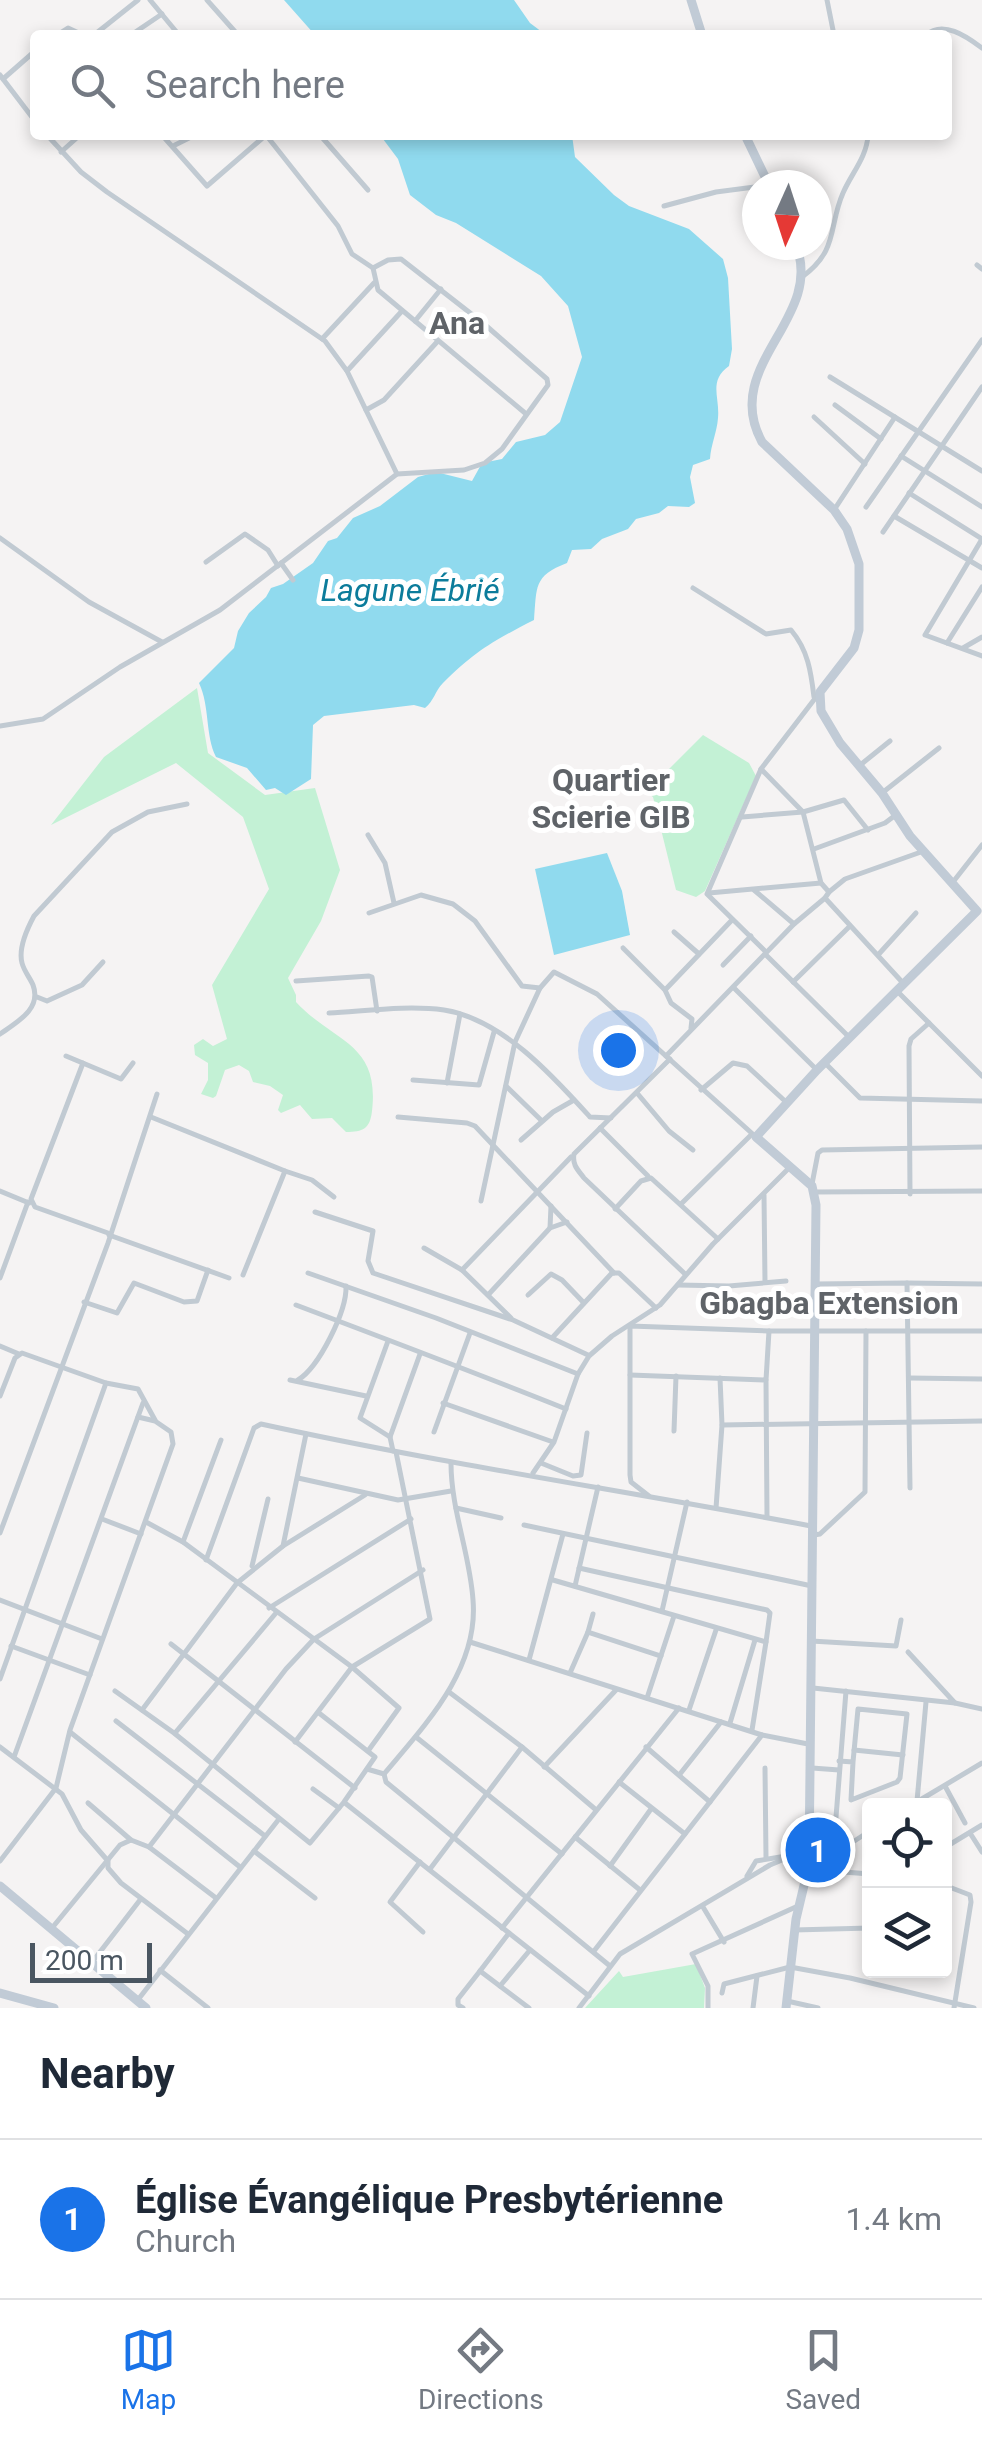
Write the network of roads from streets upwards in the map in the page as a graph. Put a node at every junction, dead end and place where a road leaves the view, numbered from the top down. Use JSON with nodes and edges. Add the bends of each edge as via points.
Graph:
{"nodes":[{"id":1,"x":138,"y":0,"type":"edge"},
{"id":2,"x":150,"y":0,"type":"edge"},
{"id":3,"x":207,"y":0,"type":"edge"},
{"id":4,"x":692,"y":0,"type":"edge"},
{"id":5,"x":827,"y":0,"type":"edge"},
{"id":6,"x":162,"y":14,"type":"junction"},
{"id":7,"x":100,"y":30,"type":"edge"},
{"id":8,"x":138,"y":30,"type":"edge"},
{"id":9,"x":175,"y":30,"type":"edge"},
{"id":10,"x":234,"y":30,"type":"edge"},
{"id":11,"x":701,"y":30,"type":"edge"},
{"id":12,"x":833,"y":30,"type":"edge"},
{"id":13,"x":952,"y":31,"type":"edge"},
{"id":14,"x":982,"y":48,"type":"edge"},
{"id":15,"x":30,"y":55,"type":"edge"},
{"id":16,"x":1,"y":77,"type":"edge"},
{"id":17,"x":30,"y":113,"type":"edge"},
{"id":18,"x":50,"y":140,"type":"edge"},
{"id":19,"x":74,"y":140,"type":"edge"},
{"id":20,"x":168,"y":140,"type":"edge"},
{"id":21,"x":186,"y":140,"type":"edge"},
{"id":22,"x":260,"y":140,"type":"edge"},
{"id":23,"x":270,"y":140,"type":"edge"},
{"id":24,"x":324,"y":140,"type":"edge"},
{"id":25,"x":747,"y":140,"type":"edge"},
{"id":26,"x":866,"y":140,"type":"edge"},
{"id":27,"x":172,"y":144,"type":"junction"},
{"id":28,"x":61,"y":152,"type":"junction"},
{"id":29,"x":762,"y":170,"type":"edge"},
{"id":30,"x":742,"y":189,"type":"edge"},
{"id":31,"x":368,"y":190,"type":"dead end"},
{"id":32,"x":664,"y":206,"type":"dead end"},
{"id":33,"x":799,"y":260,"type":"edge"},
{"id":34,"x":372,"y":268,"type":"junction"},
{"id":35,"x":802,"y":276,"type":"junction"},
{"id":36,"x":374,"y":283,"type":"junction"},
{"id":37,"x":441,"y":289,"type":"junction"},
{"id":38,"x":402,"y":311,"type":"junction"},
{"id":39,"x":414,"y":321,"type":"junction"},
{"id":40,"x":322,"y":339,"type":"junction"},
{"id":41,"x":982,"y":340,"type":"edge"},
{"id":42,"x":437,"y":342,"type":"junction"},
{"id":43,"x":347,"y":372,"type":"junction"},
{"id":44,"x":830,"y":377,"type":"dead end"},
{"id":45,"x":982,"y":387,"type":"edge"},
{"id":46,"x":972,"y":400,"type":"junction"},
{"id":47,"x":835,"y":405,"type":"dead end"},
{"id":48,"x":982,"y":406,"type":"edge"},
{"id":49,"x":366,"y":410,"type":"junction"},
{"id":50,"x":525,"y":413,"type":"junction"},
{"id":51,"x":814,"y":417,"type":"dead end"},
{"id":52,"x":895,"y":417,"type":"junction"},
{"id":53,"x":918,"y":433,"type":"junction"},
{"id":54,"x":881,"y":440,"type":"junction"},
{"id":55,"x":940,"y":445,"type":"junction"},
{"id":56,"x":901,"y":456,"type":"junction"},
{"id":57,"x":865,"y":464,"type":"junction"},
{"id":58,"x":924,"y":470,"type":"junction"},
{"id":59,"x":982,"y":471,"type":"edge"},
{"id":60,"x":396,"y":474,"type":"junction"},
{"id":61,"x":909,"y":493,"type":"junction"},
{"id":62,"x":982,"y":506,"type":"edge"},
{"id":63,"x":866,"y":507,"type":"dead end"},
{"id":64,"x":834,"y":510,"type":"junction"},
{"id":65,"x":894,"y":516,"type":"junction"},
{"id":66,"x":883,"y":532,"type":"dead end"},
{"id":67,"x":0,"y":538,"type":"edge"},
{"id":68,"x":982,"y":539,"type":"edge"},
{"id":69,"x":969,"y":561,"type":"junction"},
{"id":70,"x":206,"y":562,"type":"dead end"},
{"id":71,"x":280,"y":564,"type":"junction"},
{"id":72,"x":982,"y":568,"type":"edge"},
{"id":73,"x":293,"y":580,"type":"dead end"},
{"id":74,"x":982,"y":587,"type":"edge"},
{"id":75,"x":694,"y":588,"type":"dead end"},
{"id":76,"x":982,"y":637,"type":"edge"},
{"id":77,"x":162,"y":642,"type":"junction"},
{"id":78,"x":946,"y":643,"type":"junction"},
{"id":79,"x":962,"y":649,"type":"junction"},
{"id":80,"x":982,"y":656,"type":"edge"},
{"id":81,"x":817,"y":694,"type":"junction"},
{"id":82,"x":0,"y":726,"type":"edge"},
{"id":83,"x":890,"y":741,"type":"dead end"},
{"id":84,"x":940,"y":748,"type":"dead end"},
{"id":85,"x":859,"y":766,"type":"junction"},
{"id":86,"x":761,"y":769,"type":"junction"},
{"id":87,"x":882,"y":793,"type":"junction"},
{"id":88,"x":187,"y":804,"type":"dead end"},
{"id":89,"x":804,"y":812,"type":"junction"},
{"id":90,"x":897,"y":814,"type":"junction"},
{"id":91,"x":742,"y":817,"type":"junction"},
{"id":92,"x":868,"y":830,"type":"junction"},
{"id":93,"x":368,"y":835,"type":"dead end"},
{"id":94,"x":982,"y":845,"type":"edge"},
{"id":95,"x":814,"y":849,"type":"junction"},
{"id":96,"x":924,"y":850,"type":"junction"},
{"id":97,"x":953,"y":882,"type":"junction"},
{"id":98,"x":821,"y":883,"type":"junction"},
{"id":99,"x":754,"y":890,"type":"junction"},
{"id":100,"x":709,"y":893,"type":"junction"},
{"id":101,"x":827,"y":895,"type":"junction"},
{"id":102,"x":394,"y":903,"type":"junction"},
{"id":103,"x":980,"y":911,"type":"edge"},
{"id":104,"x":369,"y":913,"type":"dead end"},
{"id":105,"x":916,"y":914,"type":"dead end"},
{"id":106,"x":732,"y":920,"type":"junction"},
{"id":107,"x":794,"y":924,"type":"junction"},
{"id":108,"x":850,"y":926,"type":"junction"},
{"id":109,"x":674,"y":932,"type":"dead end"},
{"id":110,"x":751,"y":936,"type":"junction"},
{"id":111,"x":623,"y":948,"type":"dead end"},
{"id":112,"x":765,"y":953,"type":"junction"},
{"id":113,"x":699,"y":954,"type":"junction"},
{"id":114,"x":878,"y":956,"type":"junction"},
{"id":115,"x":104,"y":962,"type":"dead end"},
{"id":116,"x":722,"y":966,"type":"dead end"},
{"id":117,"x":296,"y":981,"type":"dead end"},
{"id":118,"x":793,"y":982,"type":"junction"},
{"id":119,"x":900,"y":987,"type":"junction"},
{"id":120,"x":540,"y":988,"type":"junction"},
{"id":121,"x":734,"y":988,"type":"junction"},
{"id":122,"x":665,"y":990,"type":"junction"},
{"id":123,"x":37,"y":996,"type":"junction"},
{"id":124,"x":377,"y":1011,"type":"junction"},
{"id":125,"x":329,"y":1012,"type":"dead end"},
{"id":126,"x":460,"y":1014,"type":"junction"},
{"id":127,"x":928,"y":1023,"type":"junction"},
{"id":128,"x":494,"y":1032,"type":"junction"},
{"id":129,"x":0,"y":1034,"type":"edge"},
{"id":130,"x":689,"y":1034,"type":"junction"},
{"id":131,"x":849,"y":1038,"type":"junction"},
{"id":132,"x":515,"y":1042,"type":"junction"},
{"id":133,"x":66,"y":1056,"type":"dead end"},
{"id":134,"x":668,"y":1057,"type":"junction"},
{"id":135,"x":133,"y":1063,"type":"dead end"},
{"id":136,"x":84,"y":1064,"type":"junction"},
{"id":137,"x":821,"y":1066,"type":"junction"},
{"id":138,"x":982,"y":1076,"type":"edge"},
{"id":139,"x":413,"y":1080,"type":"dead end"},
{"id":140,"x":447,"y":1083,"type":"junction"},
{"id":141,"x":506,"y":1086,"type":"junction"},
{"id":142,"x":701,"y":1090,"type":"junction"},
{"id":143,"x":637,"y":1093,"type":"junction"},
{"id":144,"x":157,"y":1094,"type":"dead end"},
{"id":145,"x":574,"y":1100,"type":"junction"},
{"id":146,"x":909,"y":1101,"type":"junction"},
{"id":147,"x":982,"y":1101,"type":"edge"},
{"id":148,"x":786,"y":1102,"type":"junction"},
{"id":149,"x":150,"y":1116,"type":"junction"},
{"id":150,"x":398,"y":1117,"type":"dead end"},
{"id":151,"x":610,"y":1118,"type":"junction"},
{"id":152,"x":542,"y":1121,"type":"junction"},
{"id":153,"x":600,"y":1128,"type":"junction"},
{"id":154,"x":753,"y":1136,"type":"junction"},
{"id":155,"x":522,"y":1140,"type":"dead end"},
{"id":156,"x":492,"y":1144,"type":"junction"},
{"id":157,"x":982,"y":1147,"type":"edge"},
{"id":158,"x":911,"y":1148,"type":"junction"},
{"id":159,"x":692,"y":1150,"type":"dead end"},
{"id":160,"x":574,"y":1154,"type":"junction"},
{"id":161,"x":789,"y":1168,"type":"junction"},
{"id":162,"x":285,"y":1171,"type":"junction"},
{"id":163,"x":650,"y":1178,"type":"junction"},
{"id":164,"x":813,"y":1189,"type":"junction"},
{"id":165,"x":0,"y":1191,"type":"edge"},
{"id":166,"x":982,"y":1191,"type":"edge"},
{"id":167,"x":537,"y":1192,"type":"junction"},
{"id":168,"x":910,"y":1194,"type":"junction"},
{"id":169,"x":764,"y":1195,"type":"junction"},
{"id":170,"x":334,"y":1196,"type":"dead end"},
{"id":171,"x":481,"y":1201,"type":"dead end"},
{"id":172,"x":30,"y":1203,"type":"junction"},
{"id":173,"x":681,"y":1204,"type":"junction"},
{"id":174,"x":551,"y":1206,"type":"junction"},
{"id":175,"x":614,"y":1209,"type":"junction"},
{"id":176,"x":314,"y":1212,"type":"dead end"},
{"id":177,"x":567,"y":1222,"type":"junction"},
{"id":178,"x":550,"y":1228,"type":"junction"},
{"id":179,"x":109,"y":1234,"type":"junction"},
{"id":180,"x":718,"y":1239,"type":"junction"},
{"id":181,"x":424,"y":1248,"type":"dead end"},
{"id":182,"x":208,"y":1270,"type":"junction"},
{"id":183,"x":462,"y":1270,"type":"junction"},
{"id":184,"x":308,"y":1273,"type":"dead end"},
{"id":185,"x":614,"y":1273,"type":"junction"},
{"id":186,"x":243,"y":1274,"type":"dead end"},
{"id":187,"x":686,"y":1275,"type":"junction"},
{"id":188,"x":0,"y":1278,"type":"edge"},
{"id":189,"x":228,"y":1278,"type":"dead end"},
{"id":190,"x":786,"y":1281,"type":"dead end"},
{"id":191,"x":765,"y":1282,"type":"junction"},
{"id":192,"x":907,"y":1283,"type":"junction"},
{"id":193,"x":814,"y":1284,"type":"junction"},
{"id":194,"x":982,"y":1284,"type":"edge"},
{"id":195,"x":678,"y":1285,"type":"junction"},
{"id":196,"x":346,"y":1286,"type":"junction"},
{"id":197,"x":528,"y":1295,"type":"dead end"},
{"id":198,"x":488,"y":1296,"type":"junction"},
{"id":199,"x":84,"y":1302,"type":"junction"},
{"id":200,"x":584,"y":1303,"type":"junction"},
{"id":201,"x":296,"y":1305,"type":"dead end"},
{"id":202,"x":656,"y":1308,"type":"junction"},
{"id":203,"x":336,"y":1320,"type":"junction"},
{"id":204,"x":513,"y":1320,"type":"junction"},
{"id":205,"x":630,"y":1326,"type":"junction"},
{"id":206,"x":814,"y":1328,"type":"junction"},
{"id":207,"x":866,"y":1330,"type":"junction"},
{"id":208,"x":909,"y":1330,"type":"junction"},
{"id":209,"x":769,"y":1331,"type":"junction"},
{"id":210,"x":982,"y":1331,"type":"edge"},
{"id":211,"x":470,"y":1334,"type":"junction"},
{"id":212,"x":552,"y":1338,"type":"junction"},
{"id":213,"x":388,"y":1341,"type":"junction"},
{"id":214,"x":0,"y":1346,"type":"edge"},
{"id":215,"x":19,"y":1354,"type":"junction"},
{"id":216,"x":420,"y":1354,"type":"junction"},
{"id":217,"x":589,"y":1356,"type":"junction"},
{"id":218,"x":456,"y":1366,"type":"junction"},
{"id":219,"x":60,"y":1368,"type":"junction"},
{"id":220,"x":578,"y":1374,"type":"junction"},
{"id":221,"x":630,"y":1375,"type":"junction"},
{"id":222,"x":676,"y":1376,"type":"junction"},
{"id":223,"x":720,"y":1378,"type":"junction"},
{"id":224,"x":910,"y":1378,"type":"junction"},
{"id":225,"x":766,"y":1380,"type":"junction"},
{"id":226,"x":982,"y":1380,"type":"edge"},
{"id":227,"x":106,"y":1383,"type":"junction"},
{"id":228,"x":2,"y":1385,"type":"edge"},
{"id":229,"x":0,"y":1396,"type":"edge"},
{"id":230,"x":366,"y":1396,"type":"junction"},
{"id":231,"x":143,"y":1403,"type":"junction"},
{"id":232,"x":443,"y":1403,"type":"junction"},
{"id":233,"x":566,"y":1409,"type":"junction"},
{"id":234,"x":138,"y":1417,"type":"junction"},
{"id":235,"x":155,"y":1421,"type":"junction"},
{"id":236,"x":982,"y":1421,"type":"edge"},
{"id":237,"x":722,"y":1424,"type":"junction"},
{"id":238,"x":766,"y":1424,"type":"junction"},
{"id":239,"x":909,"y":1424,"type":"junction"},
{"id":240,"x":867,"y":1425,"type":"junction"},
{"id":241,"x":814,"y":1426,"type":"junction"},
{"id":242,"x":674,"y":1431,"type":"dead end"},
{"id":243,"x":434,"y":1432,"type":"dead end"},
{"id":244,"x":587,"y":1433,"type":"dead end"},
{"id":245,"x":306,"y":1434,"type":"junction"},
{"id":246,"x":390,"y":1437,"type":"junction"},
{"id":247,"x":221,"y":1440,"type":"dead end"},
{"id":248,"x":554,"y":1442,"type":"junction"},
{"id":249,"x":395,"y":1451,"type":"junction"},
{"id":250,"x":542,"y":1463,"type":"junction"},
{"id":251,"x":450,"y":1464,"type":"junction"},
{"id":252,"x":532,"y":1475,"type":"junction"},
{"id":253,"x":298,"y":1478,"type":"junction"},
{"id":254,"x":598,"y":1487,"type":"junction"},
{"id":255,"x":910,"y":1488,"type":"dead end"},
{"id":256,"x":451,"y":1492,"type":"junction"},
{"id":257,"x":367,"y":1494,"type":"junction"},
{"id":258,"x":652,"y":1498,"type":"junction"},
{"id":259,"x":268,"y":1499,"type":"dead end"},
{"id":260,"x":406,"y":1499,"type":"junction"},
{"id":261,"x":687,"y":1502,"type":"junction"},
{"id":262,"x":456,"y":1508,"type":"junction"},
{"id":263,"x":716,"y":1508,"type":"junction"},
{"id":264,"x":501,"y":1518,"type":"dead end"},
{"id":265,"x":767,"y":1518,"type":"junction"},
{"id":266,"x":411,"y":1519,"type":"junction"},
{"id":267,"x":102,"y":1520,"type":"junction"},
{"id":268,"x":146,"y":1522,"type":"junction"},
{"id":269,"x":524,"y":1525,"type":"dead end"},
{"id":270,"x":811,"y":1530,"type":"junction"},
{"id":271,"x":0,"y":1532,"type":"edge"},
{"id":272,"x":141,"y":1534,"type":"junction"},
{"id":273,"x":563,"y":1534,"type":"junction"},
{"id":274,"x":586,"y":1539,"type":"junction"},
{"id":275,"x":184,"y":1542,"type":"junction"},
{"id":276,"x":283,"y":1546,"type":"junction"},
{"id":277,"x":673,"y":1557,"type":"junction"},
{"id":278,"x":206,"y":1560,"type":"junction"},
{"id":279,"x":579,"y":1568,"type":"junction"},
{"id":280,"x":251,"y":1569,"type":"junction"},
{"id":281,"x":422,"y":1570,"type":"junction"},
{"id":282,"x":553,"y":1580,"type":"junction"},
{"id":283,"x":237,"y":1583,"type":"junction"},
{"id":284,"x":575,"y":1586,"type":"junction"},
{"id":285,"x":812,"y":1586,"type":"junction"},
{"id":286,"x":668,"y":1587,"type":"junction"},
{"id":287,"x":0,"y":1600,"type":"edge"},
{"id":288,"x":269,"y":1608,"type":"junction"},
{"id":289,"x":24,"y":1611,"type":"junction"},
{"id":290,"x":662,"y":1612,"type":"junction"},
{"id":291,"x":276,"y":1613,"type":"junction"},
{"id":292,"x":593,"y":1614,"type":"dead end"},
{"id":293,"x":674,"y":1616,"type":"junction"},
{"id":294,"x":901,"y":1620,"type":"dead end"},
{"id":295,"x":62,"y":1626,"type":"junction"},
{"id":296,"x":716,"y":1630,"type":"junction"},
{"id":297,"x":588,"y":1632,"type":"junction"},
{"id":298,"x":314,"y":1639,"type":"junction"},
{"id":299,"x":102,"y":1640,"type":"junction"},
{"id":300,"x":755,"y":1640,"type":"junction"},
{"id":301,"x":811,"y":1641,"type":"junction"},
{"id":302,"x":470,"y":1642,"type":"junction"},
{"id":303,"x":766,"y":1642,"type":"junction"},
{"id":304,"x":172,"y":1644,"type":"dead end"},
{"id":305,"x":12,"y":1646,"type":"junction"},
{"id":306,"x":908,"y":1652,"type":"dead end"},
{"id":307,"x":183,"y":1654,"type":"junction"},
{"id":308,"x":661,"y":1656,"type":"junction"},
{"id":309,"x":529,"y":1660,"type":"junction"},
{"id":310,"x":50,"y":1661,"type":"junction"},
{"id":311,"x":352,"y":1667,"type":"junction"},
{"id":312,"x":570,"y":1673,"type":"junction"},
{"id":313,"x":90,"y":1674,"type":"junction"},
{"id":314,"x":0,"y":1678,"type":"edge"},
{"id":315,"x":219,"y":1682,"type":"junction"},
{"id":316,"x":810,"y":1688,"type":"junction"},
{"id":317,"x":616,"y":1690,"type":"junction"},
{"id":318,"x":115,"y":1691,"type":"dead end"},
{"id":319,"x":846,"y":1691,"type":"junction"},
{"id":320,"x":449,"y":1692,"type":"junction"},
{"id":321,"x":647,"y":1698,"type":"junction"},
{"id":322,"x":926,"y":1702,"type":"junction"},
{"id":323,"x":955,"y":1703,"type":"junction"},
{"id":324,"x":679,"y":1708,"type":"junction"},
{"id":325,"x":982,"y":1709,"type":"edge"},
{"id":326,"x":142,"y":1710,"type":"junction"},
{"id":327,"x":690,"y":1710,"type":"junction"},
{"id":328,"x":255,"y":1712,"type":"junction"},
{"id":329,"x":318,"y":1712,"type":"junction"},
{"id":330,"x":116,"y":1721,"type":"dead end"},
{"id":331,"x":721,"y":1722,"type":"junction"},
{"id":332,"x":730,"y":1724,"type":"junction"},
{"id":333,"x":752,"y":1730,"type":"junction"},
{"id":334,"x":70,"y":1732,"type":"junction"},
{"id":335,"x":174,"y":1733,"type":"junction"},
{"id":336,"x":762,"y":1735,"type":"junction"},
{"id":337,"x":416,"y":1736,"type":"junction"},
{"id":338,"x":295,"y":1742,"type":"junction"},
{"id":339,"x":808,"y":1744,"type":"junction"},
{"id":340,"x":0,"y":1747,"type":"edge"},
{"id":341,"x":646,"y":1747,"type":"junction"},
{"id":342,"x":522,"y":1748,"type":"junction"},
{"id":343,"x":854,"y":1750,"type":"junction"},
{"id":344,"x":368,"y":1752,"type":"junction"},
{"id":345,"x":903,"y":1754,"type":"junction"},
{"id":346,"x":14,"y":1757,"type":"junction"},
{"id":347,"x":840,"y":1761,"type":"junction"},
{"id":348,"x":853,"y":1762,"type":"junction"},
{"id":349,"x":982,"y":1763,"type":"edge"},
{"id":350,"x":213,"y":1764,"type":"junction"},
{"id":351,"x":544,"y":1767,"type":"junction"},
{"id":352,"x":764,"y":1768,"type":"dead end"},
{"id":353,"x":809,"y":1768,"type":"junction"},
{"id":354,"x":366,"y":1769,"type":"junction"},
{"id":355,"x":839,"y":1770,"type":"junction"},
{"id":356,"x":384,"y":1774,"type":"junction"},
{"id":357,"x":679,"y":1775,"type":"junction"},
{"id":358,"x":619,"y":1782,"type":"junction"},
{"id":359,"x":200,"y":1784,"type":"junction"},
{"id":360,"x":945,"y":1786,"type":"junction"},
{"id":361,"x":56,"y":1788,"type":"junction"},
{"id":362,"x":313,"y":1788,"type":"dead end"},
{"id":363,"x":354,"y":1788,"type":"junction"},
{"id":364,"x":488,"y":1792,"type":"junction"},
{"id":365,"x":914,"y":1798,"type":"edge"},
{"id":366,"x":922,"y":1798,"type":"edge"},
{"id":367,"x":344,"y":1802,"type":"junction"},
{"id":368,"x":710,"y":1802,"type":"junction"},
{"id":369,"x":88,"y":1803,"type":"dead end"},
{"id":370,"x":338,"y":1808,"type":"junction"},
{"id":371,"x":651,"y":1809,"type":"junction"},
{"id":372,"x":594,"y":1810,"type":"junction"},
{"id":373,"x":174,"y":1817,"type":"junction"},
{"id":374,"x":279,"y":1819,"type":"junction"},
{"id":375,"x":965,"y":1823,"type":"dead end"},
{"id":376,"x":982,"y":1825,"type":"edge"},
{"id":377,"x":970,"y":1833,"type":"junction"},
{"id":378,"x":685,"y":1834,"type":"junction"},
{"id":379,"x":266,"y":1836,"type":"junction"},
{"id":380,"x":862,"y":1836,"type":"edge"},
{"id":381,"x":455,"y":1837,"type":"junction"},
{"id":382,"x":575,"y":1837,"type":"junction"},
{"id":383,"x":131,"y":1840,"type":"junction"},
{"id":384,"x":952,"y":1843,"type":"edge"},
{"id":385,"x":149,"y":1847,"type":"junction"},
{"id":386,"x":254,"y":1851,"type":"junction"},
{"id":387,"x":982,"y":1852,"type":"edge"},
{"id":388,"x":562,"y":1854,"type":"junction"},
{"id":389,"x":833,"y":1854,"type":"junction"},
{"id":390,"x":794,"y":1856,"type":"junction"},
{"id":391,"x":766,"y":1857,"type":"junction"},
{"id":392,"x":0,"y":1861,"type":"edge"},
{"id":393,"x":108,"y":1861,"type":"junction"},
{"id":394,"x":420,"y":1862,"type":"junction"},
{"id":395,"x":812,"y":1864,"type":"junction"},
{"id":396,"x":610,"y":1866,"type":"junction"},
{"id":397,"x":240,"y":1867,"type":"junction"},
{"id":398,"x":430,"y":1870,"type":"junction"},
{"id":399,"x":862,"y":1873,"type":"edge"},
{"id":400,"x":746,"y":1879,"type":"junction"},
{"id":401,"x":0,"y":1886,"type":"edge"},
{"id":402,"x":950,"y":1888,"type":"edge"},
{"id":403,"x":640,"y":1890,"type":"junction"},
{"id":404,"x":216,"y":1898,"type":"junction"},
{"id":405,"x":315,"y":1898,"type":"dead end"},
{"id":406,"x":528,"y":1898,"type":"junction"},
{"id":407,"x":140,"y":1900,"type":"junction"},
{"id":408,"x":703,"y":1906,"type":"junction"},
{"id":409,"x":798,"y":1906,"type":"junction"},
{"id":410,"x":52,"y":1928,"type":"junction"},
{"id":411,"x":862,"y":1928,"type":"edge"},
{"id":412,"x":506,"y":1930,"type":"junction"},
{"id":413,"x":794,"y":1930,"type":"junction"},
{"id":414,"x":423,"y":1932,"type":"dead end"},
{"id":415,"x":188,"y":1934,"type":"junction"},
{"id":416,"x":724,"y":1942,"type":"junction"},
{"id":417,"x":530,"y":1949,"type":"junction"},
{"id":418,"x":594,"y":1951,"type":"junction"},
{"id":419,"x":93,"y":1961,"type":"junction"},
{"id":420,"x":610,"y":1966,"type":"junction"},
{"id":421,"x":790,"y":1968,"type":"junction"},
{"id":422,"x":160,"y":1970,"type":"junction"},
{"id":423,"x":480,"y":1971,"type":"junction"},
{"id":424,"x":757,"y":1975,"type":"junction"},
{"id":425,"x":500,"y":1986,"type":"junction"},
{"id":426,"x":0,"y":1994,"type":"edge"},
{"id":427,"x":722,"y":1994,"type":"dead end"},
{"id":428,"x":589,"y":1996,"type":"junction"},
{"id":429,"x":142,"y":2004,"type":"edge"},
{"id":430,"x":786,"y":2004,"type":"edge"},
{"id":431,"x":31,"y":2005,"type":"edge"},
{"id":432,"x":954,"y":2006,"type":"edge"},
{"id":433,"x":54,"y":2008,"type":"edge"},
{"id":434,"x":208,"y":2008,"type":"edge"},
{"id":435,"x":463,"y":2008,"type":"edge"},
{"id":436,"x":529,"y":2008,"type":"edge"},
{"id":437,"x":579,"y":2008,"type":"edge"},
{"id":438,"x":708,"y":2008,"type":"edge"},
{"id":439,"x":753,"y":2008,"type":"edge"},
{"id":440,"x":818,"y":2008,"type":"edge"},
{"id":441,"x":974,"y":2008,"type":"edge"}],
"edges":[{"from":1,"to":7,"type":"street"},
{"from":2,"to":6,"type":"street"},
{"from":3,"to":10,"type":"street"},
{"from":4,"to":11,"type":"street"},
{"from":5,"to":12,"type":"street"},
{"from":6,"to":8,"type":"street"},
{"from":6,"to":9,"type":"street"},
{"from":13,"to":14,"type":"street"},
{"from":15,"to":16,"type":"street"},
{"from":16,"to":17,"type":"street"},
{"from":18,"to":28,"type":"street"},
{"from":19,"to":28,"type":"street"},
{"from":20,"to":27,"type":"street"},
{"from":21,"to":27,"type":"street"},
{"from":22,"to":27,"type":"street","via":[[207,186]]},
{"from":23,"to":34,"type":"street","via":[[352,254]]},
{"from":24,"to":31,"type":"street"},
{"from":25,"to":29,"type":"street"},
{"from":26,"to":35,"type":"street","via":[[830,244]]},
{"from":28,"to":40,"type":"street","via":[[107,192]]},
{"from":30,"to":32,"type":"street"},
{"from":33,"to":35,"type":"street"},
{"from":34,"to":36,"type":"street"},
{"from":34,"to":37,"type":"street","via":[[400,259]]},
{"from":35,"to":64,"type":"street","via":[[758,373],[751,417],[762,442]]},
{"from":36,"to":38,"type":"street"},
{"from":36,"to":40,"type":"street"},
{"from":37,"to":39,"type":"street"},
{"from":37,"to":50,"type":"street","via":[[547,379]]},
{"from":38,"to":39,"type":"street"},
{"from":38,"to":43,"type":"street"},
{"from":39,"to":42,"type":"street"},
{"from":40,"to":43,"type":"street"},
{"from":41,"to":53,"type":"street"},
{"from":42,"to":49,"type":"street","via":[[384,400]]},
{"from":42,"to":50,"type":"street"},
{"from":43,"to":49,"type":"street"},
{"from":44,"to":52,"type":"street"},
{"from":45,"to":46,"type":"street"},
{"from":46,"to":48,"type":"street"},
{"from":46,"to":55,"type":"street"},
{"from":47,"to":54,"type":"street"},
{"from":49,"to":60,"type":"street"},
{"from":50,"to":60,"type":"street","via":[[485,462],[464,470]]},
{"from":51,"to":57,"type":"street"},
{"from":52,"to":53,"type":"street"},
{"from":52,"to":54,"type":"street"},
{"from":53,"to":55,"type":"street"},
{"from":53,"to":56,"type":"street"},
{"from":54,"to":57,"type":"street"},
{"from":55,"to":58,"type":"street"},
{"from":55,"to":59,"type":"street"},
{"from":56,"to":58,"type":"street"},
{"from":56,"to":63,"type":"street"},
{"from":57,"to":64,"type":"street"},
{"from":58,"to":61,"type":"street"},
{"from":58,"to":62,"type":"street"},
{"from":60,"to":71,"type":"street"},
{"from":61,"to":65,"type":"street"},
{"from":61,"to":68,"type":"street"},
{"from":64,"to":81,"type":"street","via":[[859,564],[858,630],[854,648]]},
{"from":65,"to":66,"type":"street"},
{"from":65,"to":69,"type":"street"},
{"from":67,"to":77,"type":"street","via":[[85,599]]},
{"from":68,"to":69,"type":"street"},
{"from":69,"to":72,"type":"street"},
{"from":69,"to":78,"type":"street","via":[[925,635]]},
{"from":70,"to":71,"type":"street","via":[[245,534]]},
{"from":71,"to":73,"type":"street"},
{"from":71,"to":77,"type":"street","via":[[220,610]]},
{"from":74,"to":78,"type":"street"},
{"from":75,"to":81,"type":"street","via":[[766,634],[792,630]]},
{"from":76,"to":79,"type":"street"},
{"from":77,"to":82,"type":"street","via":[[43,719]]},
{"from":78,"to":79,"type":"street"},
{"from":79,"to":80,"type":"street"},
{"from":81,"to":85,"type":"street","via":[[830,729]]},
{"from":81,"to":86,"type":"street"},
{"from":83,"to":85,"type":"street"},
{"from":84,"to":87,"type":"street"},
{"from":85,"to":87,"type":"street"},
{"from":86,"to":89,"type":"street"},
{"from":86,"to":91,"type":"street"},
{"from":87,"to":90,"type":"street"},
{"from":88,"to":123,"type":"street","via":[[148,812],[112,832],[34,916],[21,958]]},
{"from":89,"to":91,"type":"street"},
{"from":89,"to":92,"type":"street","via":[[844,800]]},
{"from":89,"to":95,"type":"street"},
{"from":90,"to":92,"type":"street"},
{"from":90,"to":96,"type":"street"},
{"from":91,"to":100,"type":"street"},
{"from":92,"to":95,"type":"street"},
{"from":93,"to":102,"type":"street","via":[[385,863]]},
{"from":94,"to":97,"type":"street"},
{"from":95,"to":98,"type":"street"},
{"from":96,"to":97,"type":"street"},
{"from":96,"to":101,"type":"street","via":[[845,879]]},
{"from":97,"to":103,"type":"street"},
{"from":98,"to":99,"type":"street"},
{"from":98,"to":101,"type":"street"},
{"from":99,"to":100,"type":"street"},
{"from":99,"to":107,"type":"street"},
{"from":100,"to":106,"type":"street"},
{"from":101,"to":107,"type":"street"},
{"from":101,"to":108,"type":"street"},
{"from":102,"to":104,"type":"street"},
{"from":102,"to":120,"type":"street","via":[[434,896],[465,910],[522,986]]},
{"from":103,"to":119,"type":"street"},
{"from":105,"to":114,"type":"street"},
{"from":106,"to":110,"type":"street"},
{"from":106,"to":113,"type":"street"},
{"from":107,"to":112,"type":"street"},
{"from":108,"to":114,"type":"street"},
{"from":108,"to":118,"type":"street"},
{"from":109,"to":113,"type":"street"},
{"from":110,"to":112,"type":"street"},
{"from":110,"to":116,"type":"street"},
{"from":111,"to":122,"type":"street"},
{"from":112,"to":118,"type":"street"},
{"from":112,"to":121,"type":"street"},
{"from":113,"to":122,"type":"street"},
{"from":114,"to":119,"type":"street"},
{"from":115,"to":123,"type":"street","via":[[82,985],[47,1001]]},
{"from":117,"to":124,"type":"street","via":[[372,977]]},
{"from":118,"to":131,"type":"street"},
{"from":119,"to":127,"type":"street"},
{"from":119,"to":131,"type":"street"},
{"from":120,"to":132,"type":"street"},
{"from":120,"to":134,"type":"street","via":[[554,972],[577,981]]},
{"from":121,"to":130,"type":"street"},
{"from":121,"to":137,"type":"street"},
{"from":122,"to":130,"type":"street","via":[[692,1019]]},
{"from":123,"to":129,"type":"street","via":[[21,1020]]},
{"from":124,"to":125,"type":"street"},
{"from":124,"to":126,"type":"street"},
{"from":126,"to":128,"type":"street"},
{"from":126,"to":140,"type":"street"},
{"from":127,"to":138,"type":"street"},
{"from":127,"to":146,"type":"street","via":[[909,1046]]},
{"from":128,"to":132,"type":"street"},
{"from":128,"to":140,"type":"street","via":[[479,1085]]},
{"from":130,"to":134,"type":"street"},
{"from":131,"to":137,"type":"street"},
{"from":132,"to":141,"type":"street"},
{"from":132,"to":145,"type":"street"},
{"from":133,"to":136,"type":"street"},
{"from":134,"to":142,"type":"street"},
{"from":134,"to":143,"type":"street"},
{"from":135,"to":136,"type":"street","via":[[121,1079]]},
{"from":136,"to":172,"type":"street"},
{"from":137,"to":146,"type":"street","via":[[860,1098]]},
{"from":137,"to":148,"type":"street"},
{"from":139,"to":140,"type":"street"},
{"from":141,"to":152,"type":"street"},
{"from":141,"to":156,"type":"street"},
{"from":142,"to":148,"type":"street","via":[[740,1062]]},
{"from":142,"to":154,"type":"street"},
{"from":143,"to":151,"type":"street"},
{"from":143,"to":159,"type":"street"},
{"from":144,"to":149,"type":"street"},
{"from":145,"to":151,"type":"street","via":[[590,1118]]},
{"from":145,"to":152,"type":"street"},
{"from":146,"to":147,"type":"street"},
{"from":146,"to":158,"type":"street"},
{"from":148,"to":154,"type":"street"},
{"from":149,"to":162,"type":"street"},
{"from":149,"to":179,"type":"street"},
{"from":150,"to":156,"type":"street","via":[[467,1123]]},
{"from":151,"to":153,"type":"street"},
{"from":152,"to":155,"type":"street"},
{"from":153,"to":160,"type":"street"},
{"from":153,"to":163,"type":"street"},
{"from":154,"to":161,"type":"street"},
{"from":154,"to":173,"type":"street"},
{"from":156,"to":167,"type":"street"},
{"from":156,"to":171,"type":"street"},
{"from":157,"to":158,"type":"street"},
{"from":158,"to":164,"type":"street","via":[[819,1151]]},
{"from":158,"to":168,"type":"street"},
{"from":160,"to":167,"type":"street"},
{"from":160,"to":175,"type":"street","via":[[575,1167]]},
{"from":161,"to":164,"type":"street"},
{"from":161,"to":169,"type":"street"},
{"from":162,"to":170,"type":"street"},
{"from":162,"to":186,"type":"street"},
{"from":163,"to":173,"type":"street"},
{"from":163,"to":175,"type":"street"},
{"from":164,"to":168,"type":"street"},
{"from":164,"to":193,"type":"street"},
{"from":165,"to":172,"type":"street"},
{"from":166,"to":168,"type":"street"},
{"from":167,"to":174,"type":"street"},
{"from":167,"to":183,"type":"street"},
{"from":169,"to":180,"type":"street"},
{"from":169,"to":191,"type":"street"},
{"from":172,"to":179,"type":"street"},
{"from":172,"to":188,"type":"street"},
{"from":173,"to":180,"type":"street"},
{"from":174,"to":177,"type":"street"},
{"from":174,"to":178,"type":"street"},
{"from":175,"to":187,"type":"street"},
{"from":176,"to":204,"type":"street","via":[[374,1231],[368,1261],[373,1272]]},
{"from":177,"to":178,"type":"street"},
{"from":177,"to":185,"type":"street"},
{"from":178,"to":198,"type":"street"},
{"from":179,"to":182,"type":"street"},
{"from":179,"to":199,"type":"street"},
{"from":180,"to":187,"type":"street"},
{"from":181,"to":183,"type":"street"},
{"from":182,"to":189,"type":"street"},
{"from":182,"to":199,"type":"street","via":[[196,1301],[134,1283],[117,1313]]},
{"from":183,"to":198,"type":"street"},
{"from":184,"to":196,"type":"street"},
{"from":185,"to":200,"type":"street"},
{"from":185,"to":202,"type":"street"},
{"from":187,"to":195,"type":"street"},
{"from":190,"to":191,"type":"street"},
{"from":191,"to":195,"type":"street"},
{"from":192,"to":193,"type":"street"},
{"from":192,"to":194,"type":"street"},
{"from":192,"to":208,"type":"street"},
{"from":193,"to":206,"type":"street"},
{"from":195,"to":202,"type":"street"},
{"from":196,"to":203,"type":"street"},
{"from":196,"to":211,"type":"street"},
{"from":197,"to":200,"type":"street","via":[[551,1274]]},
{"from":198,"to":204,"type":"street"},
{"from":199,"to":219,"type":"street"},
{"from":200,"to":212,"type":"street"},
{"from":201,"to":203,"type":"street"},
{"from":202,"to":205,"type":"street"},
{"from":203,"to":213,"type":"street"},
{"from":203,"to":230,"type":"street","via":[[314,1368],[294,1380]]},
{"from":204,"to":212,"type":"street"},
{"from":205,"to":209,"type":"street"},
{"from":205,"to":217,"type":"street"},
{"from":205,"to":221,"type":"street"},
{"from":206,"to":207,"type":"street"},
{"from":206,"to":209,"type":"street"},
{"from":206,"to":241,"type":"street"},
{"from":207,"to":208,"type":"street"},
{"from":207,"to":240,"type":"street"},
{"from":208,"to":210,"type":"street"},
{"from":208,"to":224,"type":"street"},
{"from":209,"to":225,"type":"street"},
{"from":211,"to":218,"type":"street"},
{"from":211,"to":220,"type":"street"},
{"from":212,"to":217,"type":"street"},
{"from":213,"to":216,"type":"street"},
{"from":213,"to":230,"type":"street"},
{"from":214,"to":215,"type":"street"},
{"from":215,"to":219,"type":"street"},
{"from":215,"to":228,"type":"street"},
{"from":216,"to":218,"type":"street"},
{"from":216,"to":246,"type":"street"},
{"from":217,"to":220,"type":"street"},
{"from":218,"to":232,"type":"street"},
{"from":218,"to":233,"type":"street"},
{"from":219,"to":227,"type":"street"},
{"from":219,"to":271,"type":"street"},
{"from":220,"to":233,"type":"street"},
{"from":221,"to":222,"type":"street"},
{"from":221,"to":258,"type":"street","via":[[630,1475]]},
{"from":222,"to":223,"type":"street"},
{"from":222,"to":242,"type":"street"},
{"from":223,"to":225,"type":"street"},
{"from":223,"to":237,"type":"street"},
{"from":224,"to":226,"type":"street"},
{"from":224,"to":239,"type":"street"},
{"from":225,"to":238,"type":"street"},
{"from":227,"to":231,"type":"street","via":[[138,1389]]},
{"from":227,"to":289,"type":"street"},
{"from":228,"to":229,"type":"street"},
{"from":230,"to":246,"type":"street","via":[[360,1418]]},
{"from":231,"to":234,"type":"street"},
{"from":231,"to":235,"type":"street"},
{"from":232,"to":243,"type":"street"},
{"from":232,"to":248,"type":"street"},
{"from":233,"to":248,"type":"street"},
{"from":234,"to":235,"type":"street"},
{"from":234,"to":267,"type":"street"},
{"from":235,"to":268,"type":"street","via":[[171,1432],[173,1444]]},
{"from":236,"to":239,"type":"street"},
{"from":237,"to":238,"type":"street"},
{"from":237,"to":263,"type":"street"},
{"from":238,"to":241,"type":"street"},
{"from":238,"to":265,"type":"street"},
{"from":239,"to":240,"type":"street"},
{"from":239,"to":255,"type":"street"},
{"from":240,"to":241,"type":"street"},
{"from":240,"to":270,"type":"street","via":[[865,1492],[820,1534]]},
{"from":241,"to":270,"type":"street"},
{"from":244,"to":250,"type":"street","via":[[580,1475]]},
{"from":245,"to":249,"type":"street"},
{"from":245,"to":253,"type":"street"},
{"from":245,"to":278,"type":"street","via":[[254,1428]]},
{"from":246,"to":249,"type":"street"},
{"from":247,"to":275,"type":"street"},
{"from":248,"to":250,"type":"street"},
{"from":249,"to":251,"type":"street"},
{"from":249,"to":260,"type":"street"},
{"from":250,"to":252,"type":"street"},
{"from":251,"to":252,"type":"street"},
{"from":251,"to":256,"type":"street"},
{"from":252,"to":254,"type":"street"},
{"from":253,"to":257,"type":"street"},
{"from":253,"to":276,"type":"street"},
{"from":254,"to":258,"type":"street"},
{"from":254,"to":274,"type":"street"},
{"from":256,"to":260,"type":"street"},
{"from":256,"to":262,"type":"street"},
{"from":257,"to":260,"type":"street"},
{"from":257,"to":276,"type":"street"},
{"from":258,"to":261,"type":"street"},
{"from":259,"to":280,"type":"street"},
{"from":260,"to":266,"type":"street"},
{"from":261,"to":263,"type":"street"},
{"from":261,"to":277,"type":"street"},
{"from":262,"to":264,"type":"street"},
{"from":262,"to":302,"type":"street","via":[[474,1601]]},
{"from":263,"to":265,"type":"street"},
{"from":265,"to":270,"type":"street"},
{"from":266,"to":281,"type":"street"},
{"from":266,"to":288,"type":"street"},
{"from":267,"to":272,"type":"street"},
{"from":267,"to":295,"type":"street"},
{"from":268,"to":272,"type":"street"},
{"from":268,"to":275,"type":"street"},
{"from":269,"to":273,"type":"street"},
{"from":270,"to":285,"type":"street"},
{"from":272,"to":299,"type":"street"},
{"from":273,"to":274,"type":"street"},
{"from":273,"to":282,"type":"street"},
{"from":274,"to":277,"type":"street"},
{"from":274,"to":279,"type":"street"},
{"from":275,"to":278,"type":"street"},
{"from":276,"to":280,"type":"street"},
{"from":277,"to":285,"type":"street"},
{"from":277,"to":286,"type":"street"},
{"from":278,"to":283,"type":"street"},
{"from":279,"to":284,"type":"street"},
{"from":279,"to":286,"type":"street"},
{"from":280,"to":283,"type":"street"},
{"from":281,"to":298,"type":"street"},
{"from":281,"to":311,"type":"street","via":[[430,1619]]},
{"from":282,"to":284,"type":"street"},
{"from":282,"to":309,"type":"street"},
{"from":283,"to":288,"type":"street"},
{"from":283,"to":307,"type":"street"},
{"from":284,"to":290,"type":"street"},
{"from":285,"to":301,"type":"street"},
{"from":286,"to":290,"type":"street"},
{"from":286,"to":303,"type":"street","via":[[767,1610]]},
{"from":287,"to":289,"type":"street"},
{"from":288,"to":291,"type":"street"},
{"from":289,"to":295,"type":"street"},
{"from":289,"to":305,"type":"street"},
{"from":290,"to":293,"type":"street"},
{"from":291,"to":298,"type":"street"},
{"from":291,"to":315,"type":"street"},
{"from":292,"to":297,"type":"street"},
{"from":293,"to":296,"type":"street"},
{"from":293,"to":308,"type":"street"},
{"from":294,"to":301,"type":"street","via":[[896,1646]]},
{"from":295,"to":299,"type":"street"},
{"from":295,"to":310,"type":"street"},
{"from":296,"to":300,"type":"street"},
{"from":296,"to":327,"type":"street"},
{"from":297,"to":308,"type":"street"},
{"from":297,"to":312,"type":"street"},
{"from":298,"to":311,"type":"street"},
{"from":298,"to":328,"type":"street"},
{"from":299,"to":313,"type":"street"},
{"from":300,"to":303,"type":"street"},
{"from":300,"to":332,"type":"street"},
{"from":301,"to":316,"type":"street"},
{"from":302,"to":309,"type":"street"},
{"from":302,"to":320,"type":"street"},
{"from":303,"to":333,"type":"street"},
{"from":304,"to":307,"type":"street"},
{"from":305,"to":310,"type":"street"},
{"from":305,"to":314,"type":"street"},
{"from":306,"to":323,"type":"street"},
{"from":307,"to":315,"type":"street"},
{"from":307,"to":326,"type":"street"},
{"from":308,"to":321,"type":"street"},
{"from":309,"to":312,"type":"street"},
{"from":310,"to":313,"type":"street"},
{"from":310,"to":346,"type":"street"},
{"from":311,"to":329,"type":"street"},
{"from":311,"to":344,"type":"street","via":[[399,1708]]},
{"from":312,"to":317,"type":"street"},
{"from":313,"to":334,"type":"street"},
{"from":315,"to":328,"type":"street"},
{"from":315,"to":335,"type":"street"},
{"from":316,"to":319,"type":"street"},
{"from":316,"to":339,"type":"street"},
{"from":317,"to":321,"type":"street"},
{"from":317,"to":351,"type":"street"},
{"from":318,"to":326,"type":"street"},
{"from":319,"to":322,"type":"street"},
{"from":319,"to":347,"type":"street"},
{"from":320,"to":337,"type":"street"},
{"from":320,"to":342,"type":"street"},
{"from":321,"to":324,"type":"street"},
{"from":322,"to":323,"type":"street"},
{"from":322,"to":365,"type":"street"},
{"from":323,"to":325,"type":"street"},
{"from":324,"to":327,"type":"street"},
{"from":324,"to":341,"type":"street"},
{"from":326,"to":335,"type":"street"},
{"from":327,"to":331,"type":"street"},
{"from":328,"to":338,"type":"street"},
{"from":328,"to":350,"type":"street"},
{"from":329,"to":338,"type":"street"},
{"from":329,"to":344,"type":"street"},
{"from":330,"to":359,"type":"street"},
{"from":331,"to":332,"type":"street"},
{"from":331,"to":357,"type":"street"},
{"from":332,"to":333,"type":"street"},
{"from":333,"to":336,"type":"street"},
{"from":334,"to":361,"type":"street"},
{"from":334,"to":373,"type":"street"},
{"from":335,"to":350,"type":"street"},
{"from":336,"to":339,"type":"street"},
{"from":336,"to":368,"type":"street"},
{"from":337,"to":356,"type":"street"},
{"from":337,"to":364,"type":"street"},
{"from":338,"to":363,"type":"street"},
{"from":339,"to":353,"type":"street"},
{"from":340,"to":346,"type":"street"},
{"from":341,"to":357,"type":"street"},
{"from":341,"to":358,"type":"street"},
{"from":342,"to":351,"type":"street"},
{"from":342,"to":364,"type":"street"},
{"from":343,"to":345,"type":"street"},
{"from":343,"to":345,"type":"street","via":[[858,1709],[898,1710],[907,1714]]},
{"from":343,"to":348,"type":"street"},
{"from":344,"to":354,"type":"street","via":[[374,1757]]},
{"from":345,"to":348,"type":"street","via":[[896,1782],[851,1800]]},
{"from":346,"to":361,"type":"street"},
{"from":347,"to":348,"type":"street"},
{"from":347,"to":355,"type":"street"},
{"from":349,"to":360,"type":"street"},
{"from":350,"to":359,"type":"street"},
{"from":350,"to":374,"type":"street"},
{"from":351,"to":372,"type":"street"},
{"from":352,"to":391,"type":"street"},
{"from":353,"to":355,"type":"street"},
{"from":353,"to":395,"type":"street"},
{"from":354,"to":356,"type":"street"},
{"from":354,"to":363,"type":"street"},
{"from":355,"to":389,"type":"street"},
{"from":356,"to":381,"type":"street"},
{"from":357,"to":368,"type":"street"},
{"from":358,"to":371,"type":"street"},
{"from":358,"to":372,"type":"street"},
{"from":359,"to":373,"type":"street"},
{"from":359,"to":379,"type":"street"},
{"from":360,"to":366,"type":"street"},
{"from":360,"to":375,"type":"street"},
{"from":361,"to":392,"type":"street"},
{"from":361,"to":393,"type":"street"},
{"from":362,"to":370,"type":"street"},
{"from":363,"to":367,"type":"street"},
{"from":364,"to":381,"type":"street"},
{"from":364,"to":388,"type":"street"},
{"from":367,"to":370,"type":"street"},
{"from":367,"to":394,"type":"street"},
{"from":368,"to":378,"type":"street"},
{"from":369,"to":383,"type":"street"},
{"from":370,"to":374,"type":"street","via":[[310,1843]]},
{"from":371,"to":378,"type":"street"},
{"from":371,"to":396,"type":"street"},
{"from":372,"to":382,"type":"street"},
{"from":373,"to":385,"type":"street"},
{"from":373,"to":397,"type":"street"},
{"from":374,"to":379,"type":"street"},
{"from":376,"to":377,"type":"street"},
{"from":377,"to":384,"type":"street"},
{"from":377,"to":387,"type":"street"},
{"from":378,"to":403,"type":"street"},
{"from":379,"to":386,"type":"street"},
{"from":380,"to":389,"type":"street"},
{"from":381,"to":398,"type":"street"},
{"from":381,"to":406,"type":"street"},
{"from":382,"to":388,"type":"street"},
{"from":382,"to":396,"type":"street"},
{"from":383,"to":385,"type":"street"},
{"from":383,"to":393,"type":"street"},
{"from":385,"to":404,"type":"street"},
{"from":386,"to":397,"type":"street"},
{"from":386,"to":405,"type":"street"},
{"from":388,"to":406,"type":"street"},
{"from":389,"to":395,"type":"street"},
{"from":390,"to":391,"type":"street"},
{"from":390,"to":395,"type":"street"},
{"from":390,"to":400,"type":"street"},
{"from":391,"to":400,"type":"street"},
{"from":393,"to":407,"type":"street"},
{"from":393,"to":410,"type":"street"},
{"from":394,"to":398,"type":"street"},
{"from":394,"to":414,"type":"street","via":[[390,1902]]},
{"from":395,"to":399,"type":"street"},
{"from":395,"to":409,"type":"street","via":[[803,1871]]},
{"from":396,"to":403,"type":"street"},
{"from":397,"to":404,"type":"street"},
{"from":398,"to":412,"type":"street"},
{"from":400,"to":408,"type":"street"},
{"from":401,"to":410,"type":"street"},
{"from":402,"to":432,"type":"street","via":[[970,1895],[971,1902]]},
{"from":403,"to":418,"type":"street"},
{"from":404,"to":415,"type":"street"},
{"from":406,"to":412,"type":"street"},
{"from":406,"to":418,"type":"street"},
{"from":407,"to":415,"type":"street"},
{"from":407,"to":419,"type":"street"},
{"from":408,"to":416,"type":"street"},
{"from":408,"to":420,"type":"street"},
{"from":409,"to":413,"type":"street"},
{"from":409,"to":416,"type":"street"},
{"from":410,"to":419,"type":"street"},
{"from":411,"to":413,"type":"street"},
{"from":412,"to":417,"type":"street"},
{"from":412,"to":423,"type":"street"},
{"from":413,"to":421,"type":"street"},
{"from":415,"to":422,"type":"street"},
{"from":416,"to":438,"type":"street","via":[[692,1954],[708,1986]]},
{"from":417,"to":425,"type":"street"},
{"from":417,"to":428,"type":"street"},
{"from":418,"to":420,"type":"street"},
{"from":419,"to":429,"type":"street"},
{"from":420,"to":428,"type":"street"},
{"from":421,"to":424,"type":"street"},
{"from":421,"to":430,"type":"street"},
{"from":421,"to":432,"type":"street"},
{"from":422,"to":429,"type":"street"},
{"from":422,"to":434,"type":"street"},
{"from":423,"to":425,"type":"street"},
{"from":423,"to":435,"type":"street","via":[[458,2000]]},
{"from":424,"to":427,"type":"street","via":[[724,1984]]},
{"from":424,"to":439,"type":"street"},
{"from":425,"to":436,"type":"street"},
{"from":426,"to":431,"type":"street"},
{"from":428,"to":437,"type":"street"},
{"from":430,"to":440,"type":"street"},
{"from":431,"to":433,"type":"street"},
{"from":432,"to":441,"type":"street"}]}
